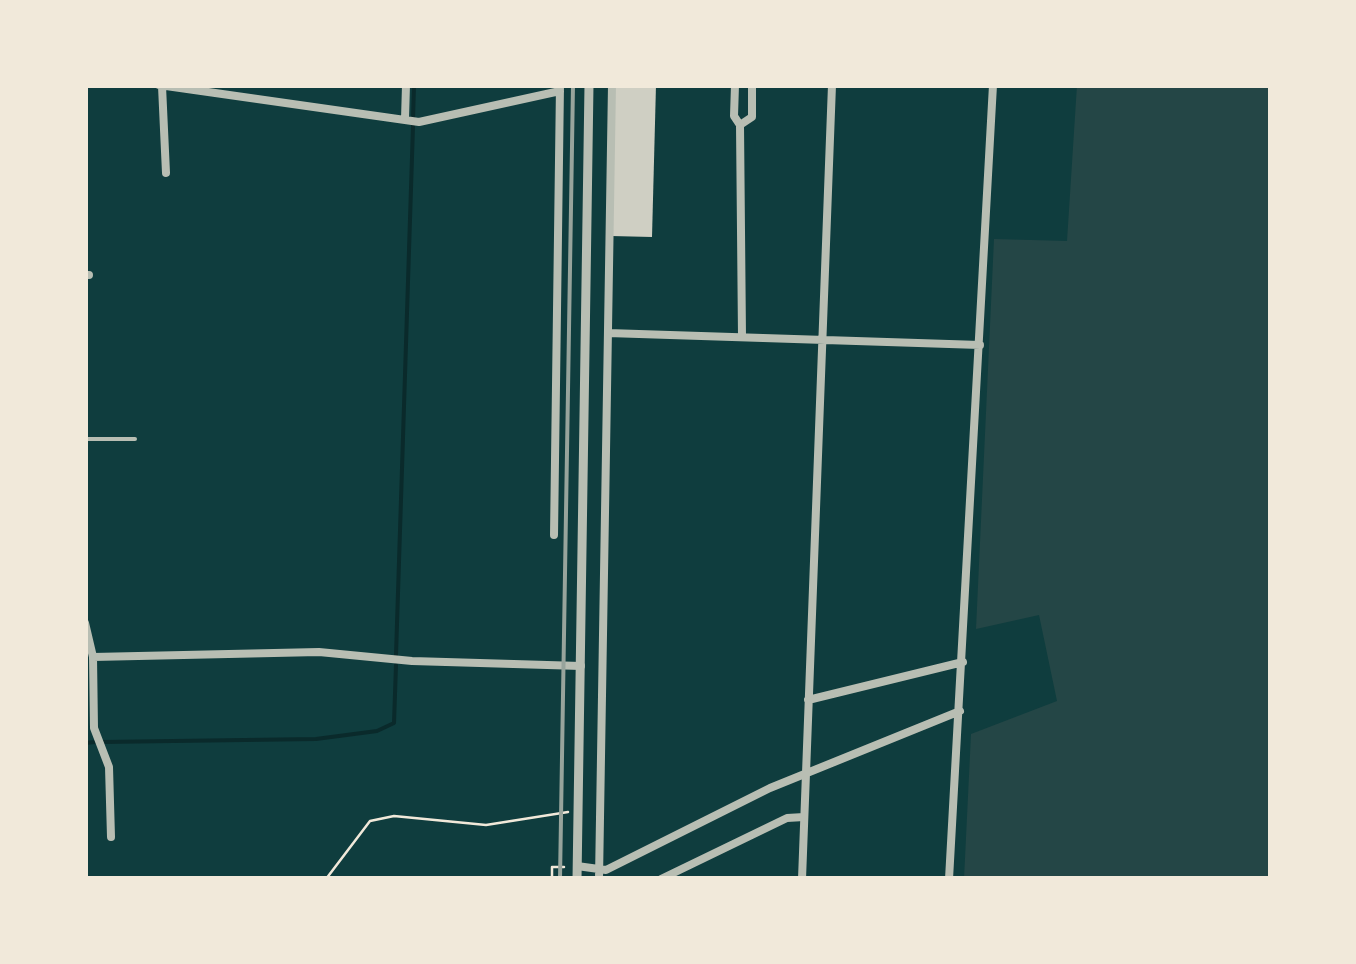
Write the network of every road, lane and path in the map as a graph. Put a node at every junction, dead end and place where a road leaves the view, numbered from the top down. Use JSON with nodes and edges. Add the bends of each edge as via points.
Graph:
{"nodes":[{"id":1,"x":406,"y":85,"type":"edge"},
{"id":2,"x":589,"y":85,"type":"edge"},
{"id":3,"x":612,"y":85,"type":"edge"},
{"id":4,"x":735,"y":85,"type":"edge"},
{"id":5,"x":752,"y":85,"type":"edge"},
{"id":6,"x":832,"y":85,"type":"edge"},
{"id":7,"x":993,"y":85,"type":"edge"},
{"id":8,"x":161,"y":86,"type":"edge"},
{"id":9,"x":174,"y":88,"type":"edge"},
{"id":10,"x":560,"y":88,"type":"edge"},
{"id":11,"x":405,"y":120,"type":"junction"},
{"id":12,"x":740,"y":125,"type":"junction"},
{"id":13,"x":166,"y":173,"type":"dead end"},
{"id":14,"x":608,"y":333,"type":"junction"},
{"id":15,"x":742,"y":338,"type":"junction"},
{"id":16,"x":822,"y":340,"type":"junction"},
{"id":17,"x":980,"y":345,"type":"junction"},
{"id":18,"x":136,"y":438,"type":"dead end"},
{"id":19,"x":85,"y":440,"type":"edge"},
{"id":20,"x":554,"y":535,"type":"dead end"},
{"id":21,"x":85,"y":623,"type":"edge"},
{"id":22,"x":93,"y":656,"type":"junction"},
{"id":23,"x":963,"y":662,"type":"junction"},
{"id":24,"x":580,"y":666,"type":"junction"},
{"id":25,"x":808,"y":700,"type":"junction"},
{"id":26,"x":960,"y":712,"type":"junction"},
{"id":27,"x":806,"y":775,"type":"junction"},
{"id":28,"x":578,"y":811,"type":"junction"},
{"id":29,"x":804,"y":816,"type":"junction"},
{"id":30,"x":111,"y":837,"type":"dead end"},
{"id":31,"x":577,"y":866,"type":"junction"},
{"id":32,"x":599,"y":875,"type":"edge"},
{"id":33,"x":326,"y":879,"type":"edge"},
{"id":34,"x":552,"y":879,"type":"edge"},
{"id":35,"x":577,"y":879,"type":"edge"},
{"id":36,"x":661,"y":879,"type":"edge"},
{"id":37,"x":802,"y":879,"type":"edge"},
{"id":38,"x":950,"y":879,"type":"edge"}],
"edges":[{"from":1,"to":11,"type":"street"},
{"from":2,"to":24,"type":"street"},
{"from":3,"to":14,"type":"street"},
{"from":4,"to":12,"type":"street"},
{"from":5,"to":12,"type":"street","via":[[752,117]]},
{"from":6,"to":16,"type":"street"},
{"from":7,"to":17,"type":"street"},
{"from":8,"to":9,"type":"street"},
{"from":8,"to":13,"type":"street"},
{"from":9,"to":11,"type":"street"},
{"from":10,"to":11,"type":"street"},
{"from":10,"to":20,"type":"street"},
{"from":12,"to":15,"type":"street"},
{"from":14,"to":15,"type":"street"},
{"from":14,"to":32,"type":"street"},
{"from":15,"to":16,"type":"street"},
{"from":16,"to":17,"type":"street"},
{"from":16,"to":25,"type":"street"},
{"from":17,"to":23,"type":"street"},
{"from":18,"to":19,"type":"lane"},
{"from":21,"to":22,"type":"street"},
{"from":22,"to":24,"type":"street","via":[[319,652]]},
{"from":22,"to":30,"type":"street","via":[[94,728],[109,767]]},
{"from":23,"to":25,"type":"street"},
{"from":23,"to":26,"type":"street"},
{"from":24,"to":28,"type":"street"},
{"from":25,"to":27,"type":"street"},
{"from":26,"to":27,"type":"street"},
{"from":26,"to":38,"type":"street"},
{"from":27,"to":29,"type":"street"},
{"from":27,"to":32,"type":"street","via":[[692,823]]},
{"from":28,"to":31,"type":"street"},
{"from":28,"to":33,"type":"path","via":[[486,825],[394,816],[370,821]]},
{"from":29,"to":36,"type":"street","via":[[787,818]]},
{"from":29,"to":37,"type":"street"},
{"from":31,"to":32,"type":"street"},
{"from":31,"to":34,"type":"path","via":[[552,867]]},
{"from":31,"to":35,"type":"street"}]}
